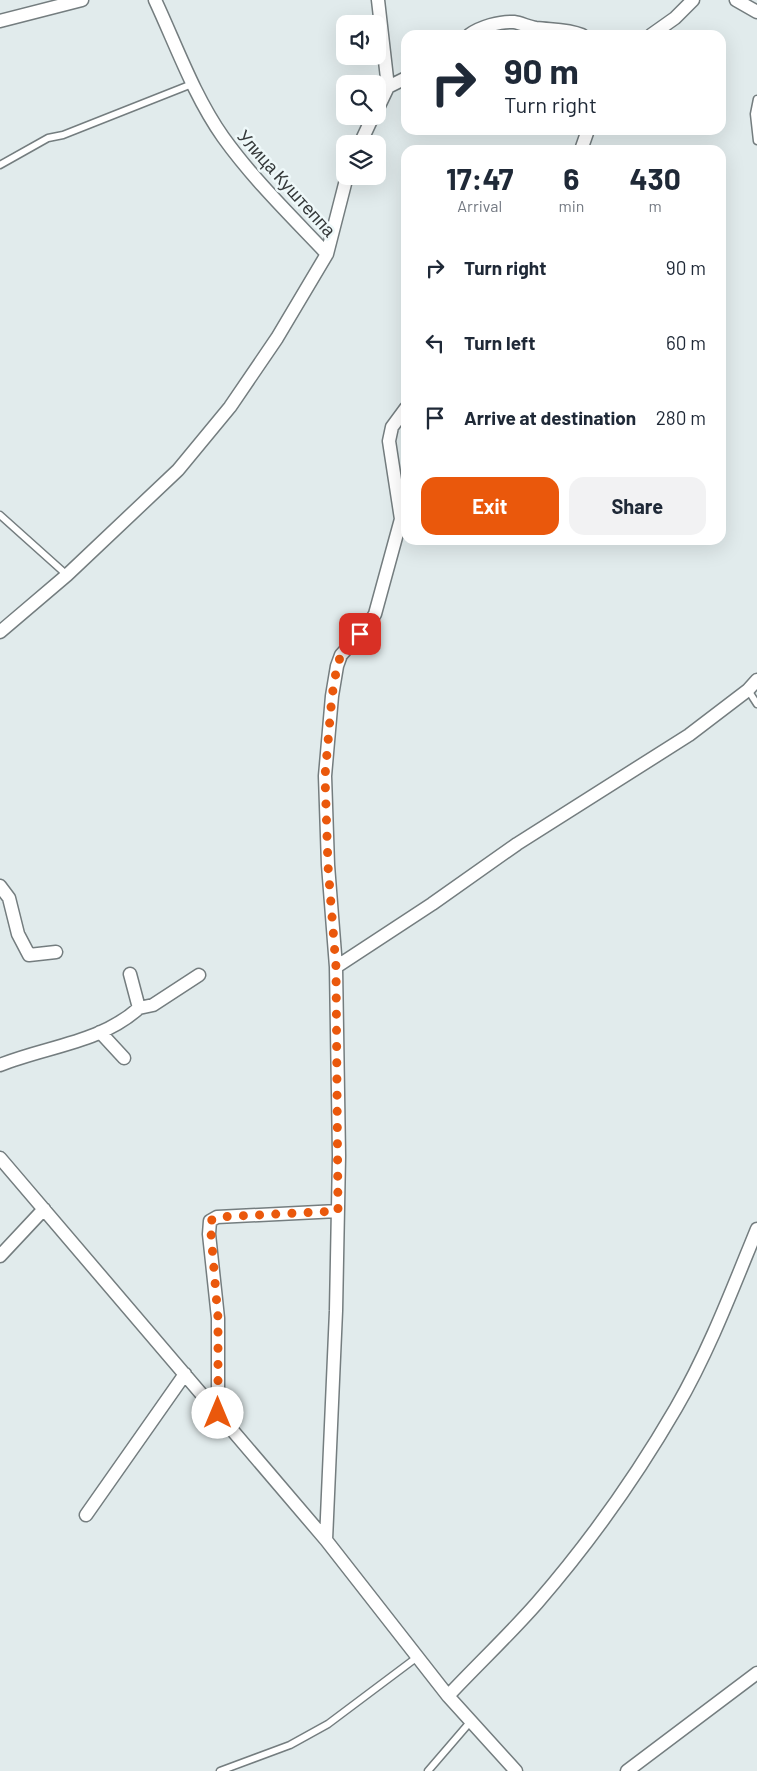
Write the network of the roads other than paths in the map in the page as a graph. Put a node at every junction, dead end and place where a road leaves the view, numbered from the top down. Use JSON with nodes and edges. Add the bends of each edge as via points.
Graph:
{"nodes":[{"id":1,"x":82,"y":0,"type":"edge"},
{"id":2,"x":155,"y":0,"type":"edge"},
{"id":3,"x":378,"y":0,"type":"edge"},
{"id":4,"x":693,"y":0,"type":"edge"},
{"id":5,"x":736,"y":0,"type":"edge"},
{"id":6,"x":757,"y":12,"type":"edge"},
{"id":7,"x":0,"y":21,"type":"edge"},
{"id":8,"x":477,"y":30,"type":"edge"},
{"id":9,"x":567,"y":30,"type":"edge"},
{"id":10,"x":658,"y":30,"type":"edge"},
{"id":11,"x":401,"y":80,"type":"edge"},
{"id":12,"x":194,"y":83,"type":"junction"},
{"id":13,"x":388,"y":87,"type":"junction"},
{"id":14,"x":386,"y":91,"type":"edge"},
{"id":15,"x":757,"y":98,"type":"edge"},
{"id":16,"x":757,"y":141,"type":"edge"},
{"id":17,"x":0,"y":165,"type":"edge"},
{"id":18,"x":345,"y":185,"type":"edge"},
{"id":19,"x":327,"y":254,"type":"junction"},
{"id":20,"x":401,"y":414,"type":"edge"},
{"id":21,"x":0,"y":515,"type":"edge"},
{"id":22,"x":401,"y":519,"type":"edge"},
{"id":23,"x":401,"y":519,"type":"edge"},
{"id":24,"x":67,"y":575,"type":"junction"},
{"id":25,"x":0,"y":632,"type":"edge"},
{"id":26,"x":757,"y":680,"type":"edge"},
{"id":27,"x":748,"y":690,"type":"junction"},
{"id":28,"x":757,"y":704,"type":"edge"},
{"id":29,"x":0,"y":886,"type":"edge"},
{"id":30,"x":56,"y":952,"type":"dead end"},
{"id":31,"x":336,"y":967,"type":"junction"},
{"id":32,"x":130,"y":974,"type":"dead end"},
{"id":33,"x":199,"y":975,"type":"dead end"},
{"id":34,"x":139,"y":1008,"type":"junction"},
{"id":35,"x":100,"y":1032,"type":"junction"},
{"id":36,"x":124,"y":1058,"type":"dead end"},
{"id":37,"x":0,"y":1065,"type":"edge"},
{"id":38,"x":0,"y":1158,"type":"edge"},
{"id":39,"x":44,"y":1209,"type":"junction"},
{"id":40,"x":338,"y":1211,"type":"junction"},
{"id":41,"x":757,"y":1229,"type":"edge"},
{"id":42,"x":0,"y":1256,"type":"edge"},
{"id":43,"x":185,"y":1374,"type":"junction"},
{"id":44,"x":218,"y":1413,"type":"junction"},
{"id":45,"x":86,"y":1515,"type":"dead end"},
{"id":46,"x":326,"y":1540,"type":"junction"},
{"id":47,"x":416,"y":1658,"type":"junction"},
{"id":48,"x":757,"y":1673,"type":"edge"},
{"id":49,"x":448,"y":1696,"type":"junction"},
{"id":50,"x":471,"y":1721,"type":"junction"},
{"id":51,"x":220,"y":1771,"type":"edge"},
{"id":52,"x":428,"y":1771,"type":"edge"},
{"id":53,"x":516,"y":1771,"type":"edge"},
{"id":54,"x":627,"y":1771,"type":"edge"}],
"edges":[{"from":1,"to":7,"type":"street"},
{"from":2,"to":12,"type":"street","name":"Улица Куштеппа"},
{"from":3,"to":13,"type":"street"},
{"from":4,"to":10,"type":"street"},
{"from":5,"to":6,"type":"street"},
{"from":8,"to":9,"type":"street","via":[[514,22],[536,28]]},
{"from":11,"to":13,"type":"street"},
{"from":12,"to":17,"type":"lane","via":[[63,136],[48,138]]},
{"from":12,"to":19,"type":"street","name":"Улица Куштеппа","via":[[222,136],[254,177]]},
{"from":13,"to":14,"type":"street"},
{"from":15,"to":16,"type":"lane","via":[[754,114]]},
{"from":18,"to":19,"type":"street"},
{"from":19,"to":24,"type":"street","via":[[230,407],[178,470]]},
{"from":20,"to":23,"type":"street","via":[[392,426],[389,440]]},
{"from":21,"to":24,"type":"lane"},
{"from":22,"to":31,"type":"street","via":[[374,614],[341,655],[332,696],[325,776]]},
{"from":24,"to":25,"type":"street"},
{"from":26,"to":27,"type":"street"},
{"from":27,"to":28,"type":"lane"},
{"from":27,"to":31,"type":"street","via":[[689,735],[517,844]]},
{"from":29,"to":30,"type":"street","via":[[9,898],[18,934],[29,955]]},
{"from":31,"to":40,"type":"street"},
{"from":32,"to":34,"type":"street"},
{"from":33,"to":34,"type":"street","via":[[153,1005]]},
{"from":34,"to":35,"type":"street","via":[[125,1020]]},
{"from":35,"to":36,"type":"street"},
{"from":35,"to":37,"type":"street"},
{"from":38,"to":39,"type":"street"},
{"from":39,"to":42,"type":"street"},
{"from":39,"to":43,"type":"street"},
{"from":40,"to":44,"type":"street","via":[[217,1217],[210,1221],[218,1318]]},
{"from":40,"to":46,"type":"street"},
{"from":41,"to":49,"type":"street","via":[[710,1343],[676,1408],[637,1469],[579,1552],[536,1604]]},
{"from":43,"to":44,"type":"street"},
{"from":43,"to":45,"type":"street"},
{"from":44,"to":46,"type":"street"},
{"from":46,"to":47,"type":"street"},
{"from":47,"to":49,"type":"street"},
{"from":47,"to":51,"type":"lane","via":[[328,1724],[290,1745]]},
{"from":48,"to":54,"type":"street"},
{"from":49,"to":50,"type":"street"},
{"from":50,"to":52,"type":"lane"},
{"from":50,"to":53,"type":"street"}]}
